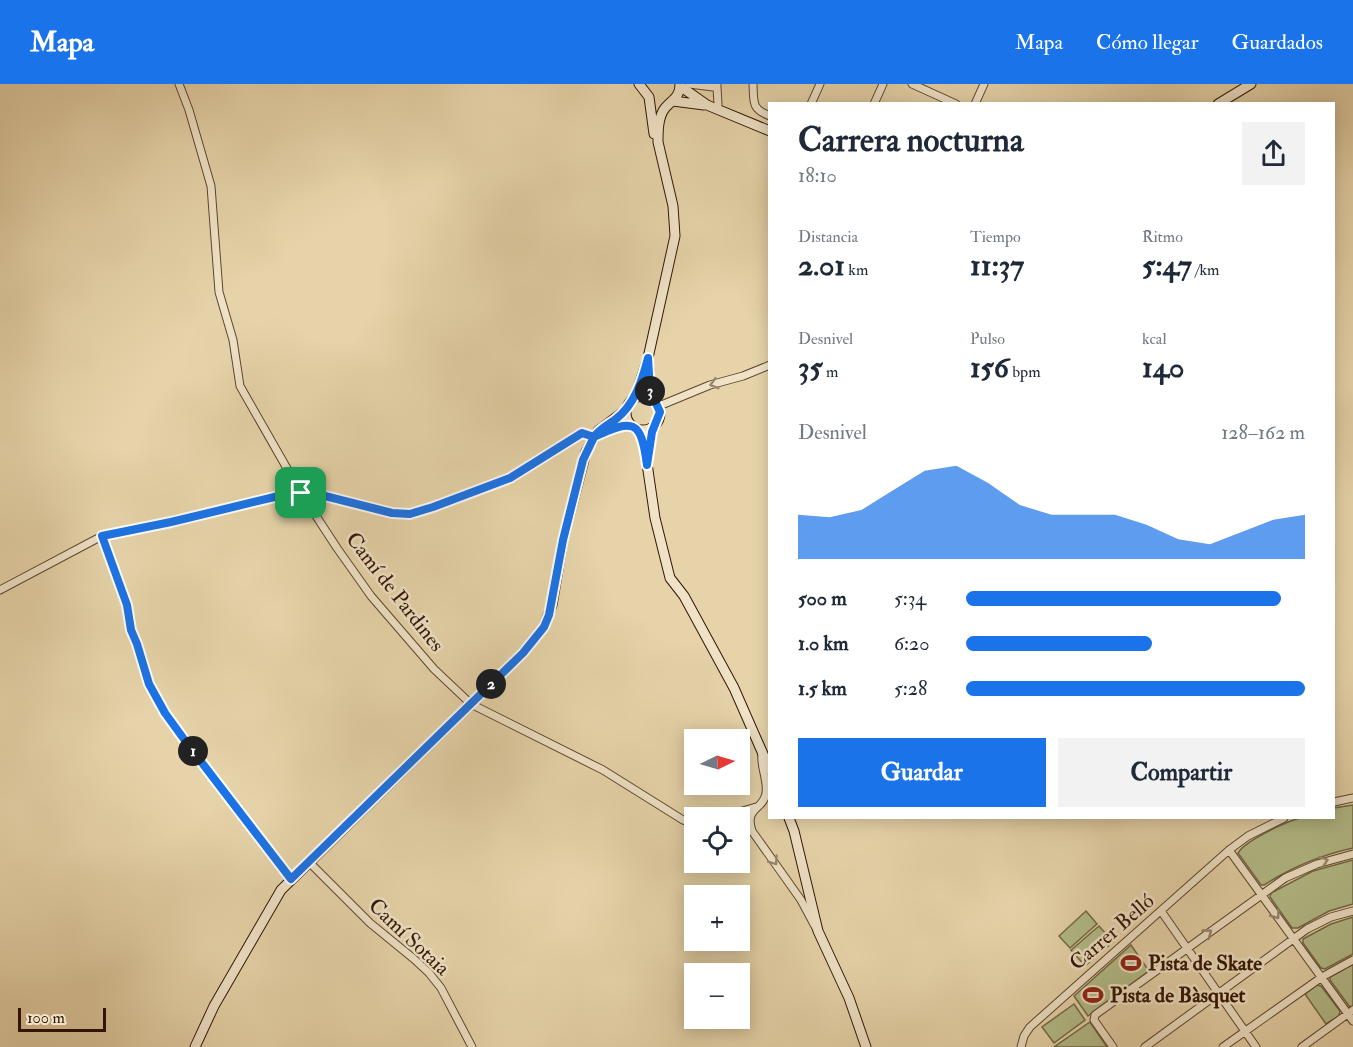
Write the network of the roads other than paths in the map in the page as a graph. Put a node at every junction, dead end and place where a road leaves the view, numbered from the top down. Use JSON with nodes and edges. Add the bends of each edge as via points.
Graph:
{"nodes":[{"id":1,"x":179,"y":84,"type":"edge"},
{"id":2,"x":639,"y":84,"type":"edge"},
{"id":3,"x":753,"y":84,"type":"edge"},
{"id":4,"x":820,"y":84,"type":"edge"},
{"id":5,"x":883,"y":84,"type":"edge"},
{"id":6,"x":912,"y":84,"type":"edge"},
{"id":7,"x":984,"y":84,"type":"edge"},
{"id":8,"x":1251,"y":84,"type":"edge"},
{"id":9,"x":683,"y":85,"type":"edge"},
{"id":10,"x":716,"y":86,"type":"edge"},
{"id":11,"x":647,"y":91,"type":"edge"},
{"id":12,"x":672,"y":102,"type":"junction"},
{"id":13,"x":812,"y":102,"type":"edge"},
{"id":14,"x":875,"y":102,"type":"edge"},
{"id":15,"x":952,"y":102,"type":"edge"},
{"id":16,"x":976,"y":102,"type":"edge"},
{"id":17,"x":1221,"y":102,"type":"edge"},
{"id":18,"x":718,"y":104,"type":"dead end"},
{"id":19,"x":706,"y":105,"type":"junction"},
{"id":20,"x":768,"y":115,"type":"edge"},
{"id":21,"x":768,"y":130,"type":"edge"},
{"id":22,"x":658,"y":142,"type":"junction"},
{"id":23,"x":648,"y":358,"type":"junction"},
{"id":24,"x":768,"y":366,"type":"edge"},
{"id":25,"x":635,"y":398,"type":"junction"},
{"id":26,"x":656,"y":402,"type":"junction"},
{"id":27,"x":626,"y":410,"type":"junction"},
{"id":28,"x":654,"y":425,"type":"junction"},
{"id":29,"x":634,"y":427,"type":"junction"},
{"id":30,"x":594,"y":437,"type":"junction"},
{"id":31,"x":647,"y":465,"type":"junction"},
{"id":32,"x":301,"y":493,"type":"junction"},
{"id":33,"x":102,"y":536,"type":"junction"},
{"id":34,"x":0,"y":590,"type":"edge"},
{"id":35,"x":471,"y":704,"type":"junction"},
{"id":36,"x":762,"y":753,"type":"junction"},
{"id":37,"x":768,"y":766,"type":"edge"},
{"id":38,"x":1353,"y":798,"type":"edge"},
{"id":39,"x":1335,"y":802,"type":"edge"},
{"id":40,"x":756,"y":807,"type":"junction"},
{"id":41,"x":750,"y":809,"type":"edge"},
{"id":42,"x":750,"y":817,"type":"edge"},
{"id":43,"x":789,"y":819,"type":"edge"},
{"id":44,"x":1282,"y":819,"type":"edge"},
{"id":45,"x":684,"y":820,"type":"edge"},
{"id":46,"x":750,"y":825,"type":"edge"},
{"id":47,"x":1230,"y":850,"type":"junction"},
{"id":48,"x":1353,"y":854,"type":"edge"},
{"id":49,"x":309,"y":862,"type":"junction"},
{"id":50,"x":291,"y":879,"type":"junction"},
{"id":51,"x":1261,"y":894,"type":"junction"},
{"id":52,"x":1161,"y":911,"type":"junction"},
{"id":53,"x":1353,"y":911,"type":"edge"},
{"id":54,"x":818,"y":931,"type":"junction"},
{"id":55,"x":1294,"y":939,"type":"junction"},
{"id":56,"x":1187,"y":948,"type":"junction"},
{"id":57,"x":1353,"y":960,"type":"edge"},
{"id":58,"x":1322,"y":977,"type":"junction"},
{"id":59,"x":1218,"y":993,"type":"junction"},
{"id":60,"x":1350,"y":1012,"type":"edge"},
{"id":61,"x":1353,"y":1021,"type":"edge"},
{"id":62,"x":1245,"y":1031,"type":"junction"},
{"id":63,"x":1022,"y":1044,"type":"edge"},
{"id":64,"x":195,"y":1047,"type":"edge"},
{"id":65,"x":472,"y":1047,"type":"edge"},
{"id":66,"x":866,"y":1047,"type":"edge"},
{"id":67,"x":1113,"y":1047,"type":"edge"},
{"id":68,"x":1145,"y":1047,"type":"edge"},
{"id":69,"x":1223,"y":1047,"type":"edge"},
{"id":70,"x":1256,"y":1047,"type":"edge"},
{"id":71,"x":1302,"y":1047,"type":"edge"}],
"edges":[{"from":1,"to":32,"type":"street","name":"Camí de Pardines","via":[[211,186],[219,292],[233,340],[240,386]]},
{"from":2,"to":11,"type":"street"},
{"from":3,"to":20,"type":"street","via":[[755,105],[759,112]]},
{"from":4,"to":13,"type":"street"},
{"from":5,"to":14,"type":"street"},
{"from":6,"to":15,"type":"street"},
{"from":7,"to":16,"type":"street"},
{"from":8,"to":17,"type":"street"},
{"from":9,"to":10,"type":"street"},
{"from":9,"to":12,"type":"street"},
{"from":9,"to":19,"type":"street"},
{"from":10,"to":18,"type":"street"},
{"from":11,"to":12,"type":"street","via":[[657,104]]},
{"from":11,"to":22,"type":"street"},
{"from":12,"to":19,"type":"street"},
{"from":12,"to":22,"type":"street","via":[[661,117]]},
{"from":19,"to":21,"type":"street"},
{"from":22,"to":23,"type":"street","via":[[676,228]]},
{"from":23,"to":25,"type":"street"},
{"from":23,"to":26,"type":"street","via":[[649,384]]},
{"from":24,"to":26,"type":"street","one_way":true},
{"from":25,"to":26,"type":"street","via":[[643,396]]},
{"from":25,"to":27,"type":"street"},
{"from":26,"to":28,"type":"street","via":[[659,418]]},
{"from":27,"to":29,"type":"street","via":[[627,420]]},
{"from":27,"to":30,"type":"street"},
{"from":28,"to":29,"type":"street","via":[[647,429]]},
{"from":28,"to":31,"type":"street"},
{"from":29,"to":30,"type":"street","via":[[616,427]]},
{"from":29,"to":31,"type":"street","via":[[644,443]]},
{"from":30,"to":32,"type":"street","via":[[582,433],[510,478],[410,514]]},
{"from":30,"to":35,"type":"street","via":[[583,460],[547,621],[523,653]]},
{"from":31,"to":36,"type":"street","via":[[670,578],[734,688]]},
{"from":32,"to":33,"type":"street"},
{"from":32,"to":35,"type":"street","name":"Camí de Pardines","via":[[371,596],[434,669]]},
{"from":33,"to":34,"type":"street"},
{"from":33,"to":50,"type":"street","via":[[149,684],[186,742]]},
{"from":35,"to":45,"type":"street","name":"Camí de Pardines","via":[[603,770]]},
{"from":35,"to":49,"type":"street"},
{"from":36,"to":37,"type":"street"},
{"from":36,"to":40,"type":"street","via":[[766,793],[765,800]]},
{"from":38,"to":39,"type":"street"},
{"from":40,"to":41,"type":"street"},
{"from":40,"to":42,"type":"street"},
{"from":43,"to":54,"type":"street"},
{"from":44,"to":47,"type":"street","name":"Carrer Belló"},
{"from":46,"to":54,"type":"street","one_way":true},
{"from":47,"to":51,"type":"street"},
{"from":47,"to":52,"type":"street","name":"Carrer Belló"},
{"from":51,"to":48,"type":"street","one_way":true,"via":[[1299,871]]},
{"from":49,"to":50,"type":"street"},
{"from":49,"to":65,"type":"street","name":"Camí Sotaia","via":[[429,974],[441,988]]},
{"from":50,"to":64,"type":"street","via":[[265,915]]},
{"from":51,"to":55,"type":"street","one_way":true},
{"from":56,"to":51,"type":"street","one_way":true},
{"from":52,"to":56,"type":"street"},
{"from":52,"to":63,"type":"street","name":"Carrer Belló","via":[[1030,1027]]},
{"from":53,"to":55,"type":"street","via":[[1331,917]]},
{"from":54,"to":66,"type":"street"},
{"from":55,"to":58,"type":"street"},
{"from":55,"to":59,"type":"street"},
{"from":56,"to":59,"type":"street"},
{"from":56,"to":67,"type":"street","via":[[1093,1018]]},
{"from":57,"to":58,"type":"street"},
{"from":58,"to":60,"type":"street"},
{"from":58,"to":62,"type":"street"},
{"from":59,"to":62,"type":"street"},
{"from":59,"to":68,"type":"street"},
{"from":60,"to":61,"type":"street"},
{"from":60,"to":71,"type":"street"},
{"from":62,"to":69,"type":"street"},
{"from":62,"to":70,"type":"street"}]}
